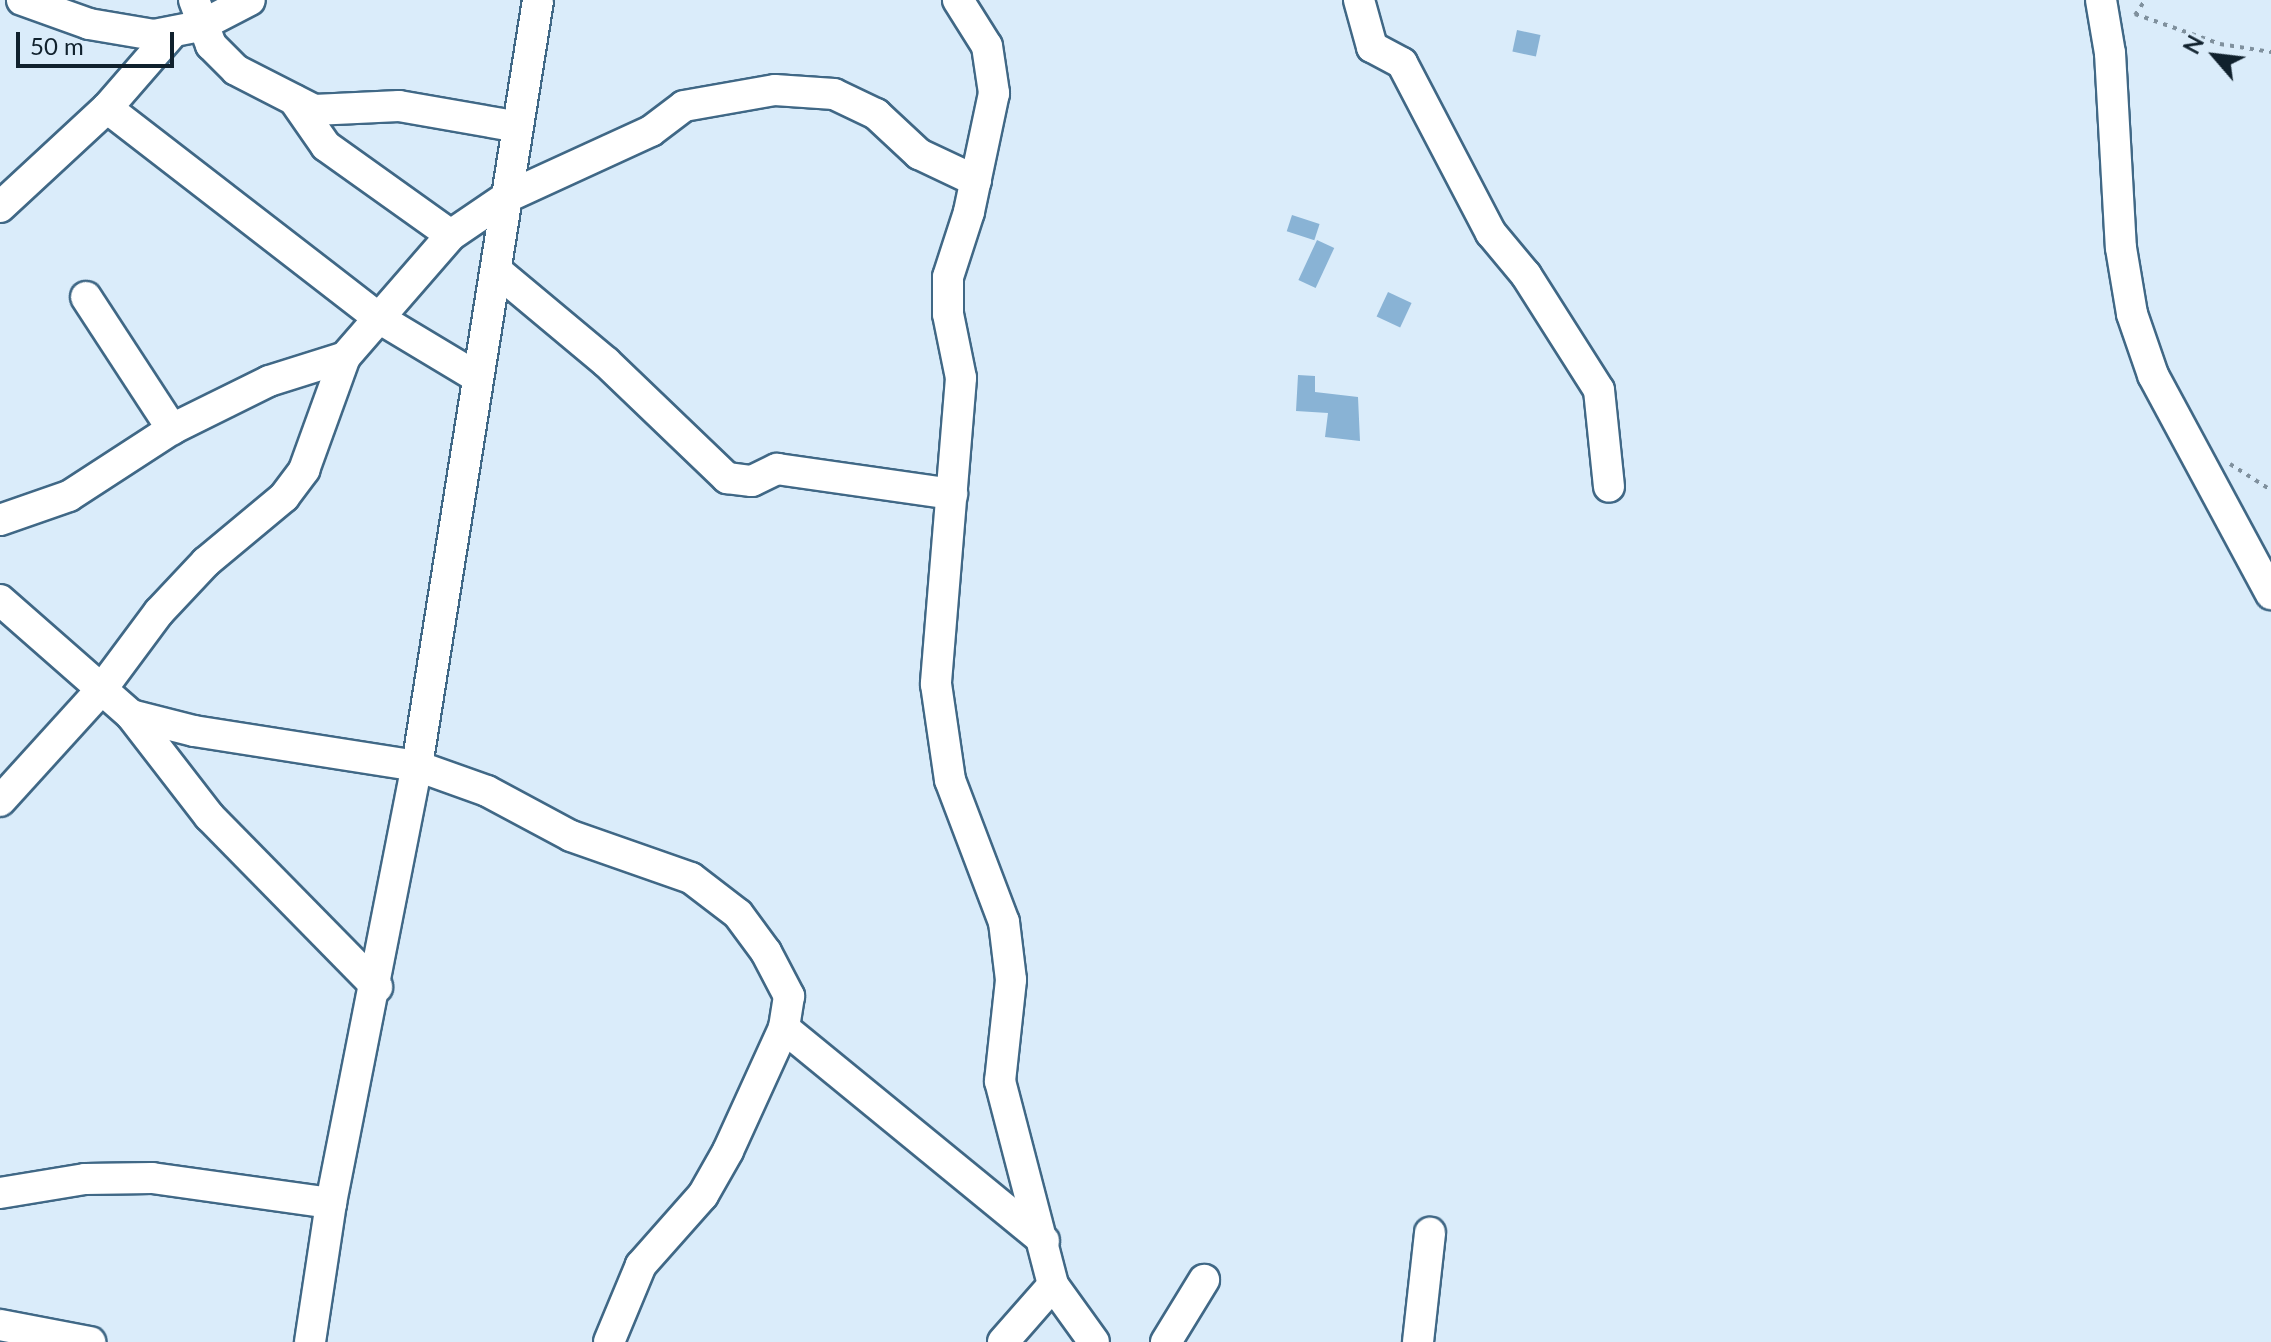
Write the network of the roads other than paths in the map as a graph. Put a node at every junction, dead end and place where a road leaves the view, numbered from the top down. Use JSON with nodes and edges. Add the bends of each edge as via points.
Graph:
{"nodes":[{"id":1,"x":22,"y":0,"type":"edge"},
{"id":2,"x":250,"y":0,"type":"edge"},
{"id":3,"x":538,"y":0,"type":"edge"},
{"id":4,"x":958,"y":0,"type":"edge"},
{"id":5,"x":1359,"y":0,"type":"edge"},
{"id":6,"x":2101,"y":0,"type":"edge"},
{"id":7,"x":189,"y":19,"type":"edge"},
{"id":8,"x":294,"y":100,"type":"junction"},
{"id":9,"x":107,"y":108,"type":"junction"},
{"id":10,"x":514,"y":126,"type":"junction"},
{"id":11,"x":976,"y":181,"type":"junction"},
{"id":12,"x":507,"y":197,"type":"junction"},
{"id":13,"x":0,"y":207,"type":"edge"},
{"id":14,"x":451,"y":235,"type":"junction"},
{"id":15,"x":497,"y":271,"type":"junction"},
{"id":16,"x":86,"y":297,"type":"dead end"},
{"id":17,"x":377,"y":317,"type":"junction"},
{"id":18,"x":345,"y":357,"type":"junction"},
{"id":19,"x":477,"y":377,"type":"junction"},
{"id":20,"x":172,"y":429,"type":"junction"},
{"id":21,"x":1609,"y":486,"type":"dead end"},
{"id":22,"x":952,"y":494,"type":"junction"},
{"id":23,"x":0,"y":520,"type":"edge"},
{"id":24,"x":2271,"y":594,"type":"edge"},
{"id":25,"x":0,"y":600,"type":"edge"},
{"id":26,"x":101,"y":690,"type":"junction"},
{"id":27,"x":131,"y":715,"type":"junction"},
{"id":28,"x":417,"y":766,"type":"junction"},
{"id":29,"x":0,"y":801,"type":"edge"},
{"id":30,"x":377,"y":987,"type":"junction"},
{"id":31,"x":784,"y":1028,"type":"junction"},
{"id":32,"x":0,"y":1193,"type":"edge"},
{"id":33,"x":331,"y":1203,"type":"junction"},
{"id":34,"x":1430,"y":1233,"type":"dead end"},
{"id":35,"x":1044,"y":1241,"type":"junction"},
{"id":36,"x":1204,"y":1280,"type":"dead end"},
{"id":37,"x":1053,"y":1285,"type":"junction"},
{"id":38,"x":0,"y":1325,"type":"edge"},
{"id":39,"x":90,"y":1342,"type":"edge"},
{"id":40,"x":310,"y":1342,"type":"edge"},
{"id":41,"x":609,"y":1342,"type":"edge"},
{"id":42,"x":1003,"y":1342,"type":"edge"},
{"id":43,"x":1094,"y":1342,"type":"edge"},
{"id":44,"x":1166,"y":1342,"type":"edge"},
{"id":45,"x":1418,"y":1342,"type":"edge"}],
"edges":[{"from":1,"to":7,"type":"street","via":[[89,24],[154,35]]},
{"from":2,"to":7,"type":"street"},
{"from":3,"to":10,"type":"street"},
{"from":4,"to":11,"type":"street","via":[[987,46],[994,93]]},
{"from":5,"to":21,"type":"street","via":[[1372,47],[1402,63],[1491,233],[1526,275],[1599,390]]},
{"from":6,"to":24,"type":"street","via":[[2110,53],[2121,248],[2132,314],[2153,375]]},
{"from":7,"to":8,"type":"street","via":[[236,70]]},
{"from":7,"to":9,"type":"street"},
{"from":8,"to":10,"type":"street","via":[[334,113],[399,106]]},
{"from":8,"to":14,"type":"street","via":[[326,146]]},
{"from":9,"to":13,"type":"street"},
{"from":9,"to":17,"type":"street"},
{"from":10,"to":12,"type":"street"},
{"from":11,"to":12,"type":"street","via":[[919,154],[876,114],[834,94],[775,90],[684,106],[651,131]]},
{"from":11,"to":22,"type":"street","via":[[948,277],[948,314],[961,378]]},
{"from":12,"to":14,"type":"street"},
{"from":12,"to":15,"type":"street"},
{"from":14,"to":17,"type":"street"},
{"from":15,"to":19,"type":"street"},
{"from":15,"to":22,"type":"street","via":[[606,362],[727,478],[752,481],[777,469]]},
{"from":16,"to":20,"type":"street"},
{"from":17,"to":18,"type":"street"},
{"from":17,"to":19,"type":"street"},
{"from":18,"to":20,"type":"street","via":[[269,381]]},
{"from":18,"to":26,"type":"street","via":[[304,470],[284,497],[206,562],[159,612]]},
{"from":19,"to":28,"type":"street"},
{"from":20,"to":23,"type":"street","via":[[69,496]]},
{"from":22,"to":35,"type":"street","via":[[936,684],[950,780],[1004,922],[1011,980],[1000,1081]]},
{"from":25,"to":26,"type":"street"},
{"from":26,"to":27,"type":"street"},
{"from":26,"to":29,"type":"street"},
{"from":27,"to":28,"type":"street","via":[[194,731]]},
{"from":27,"to":30,"type":"street","via":[[209,816]]},
{"from":28,"to":30,"type":"street"},
{"from":28,"to":31,"type":"street","via":[[487,791],[571,836],[691,878],[738,914],[766,952],[789,996]]},
{"from":30,"to":33,"type":"street"},
{"from":31,"to":35,"type":"street"},
{"from":31,"to":41,"type":"street","via":[[728,1151],[703,1195],[641,1265]]},
{"from":32,"to":33,"type":"street","via":[[85,1179],[152,1178]]},
{"from":33,"to":40,"type":"street"},
{"from":34,"to":45,"type":"street"},
{"from":35,"to":37,"type":"street"},
{"from":36,"to":44,"type":"street"},
{"from":37,"to":42,"type":"street"},
{"from":37,"to":43,"type":"street"},
{"from":38,"to":39,"type":"street"}]}
